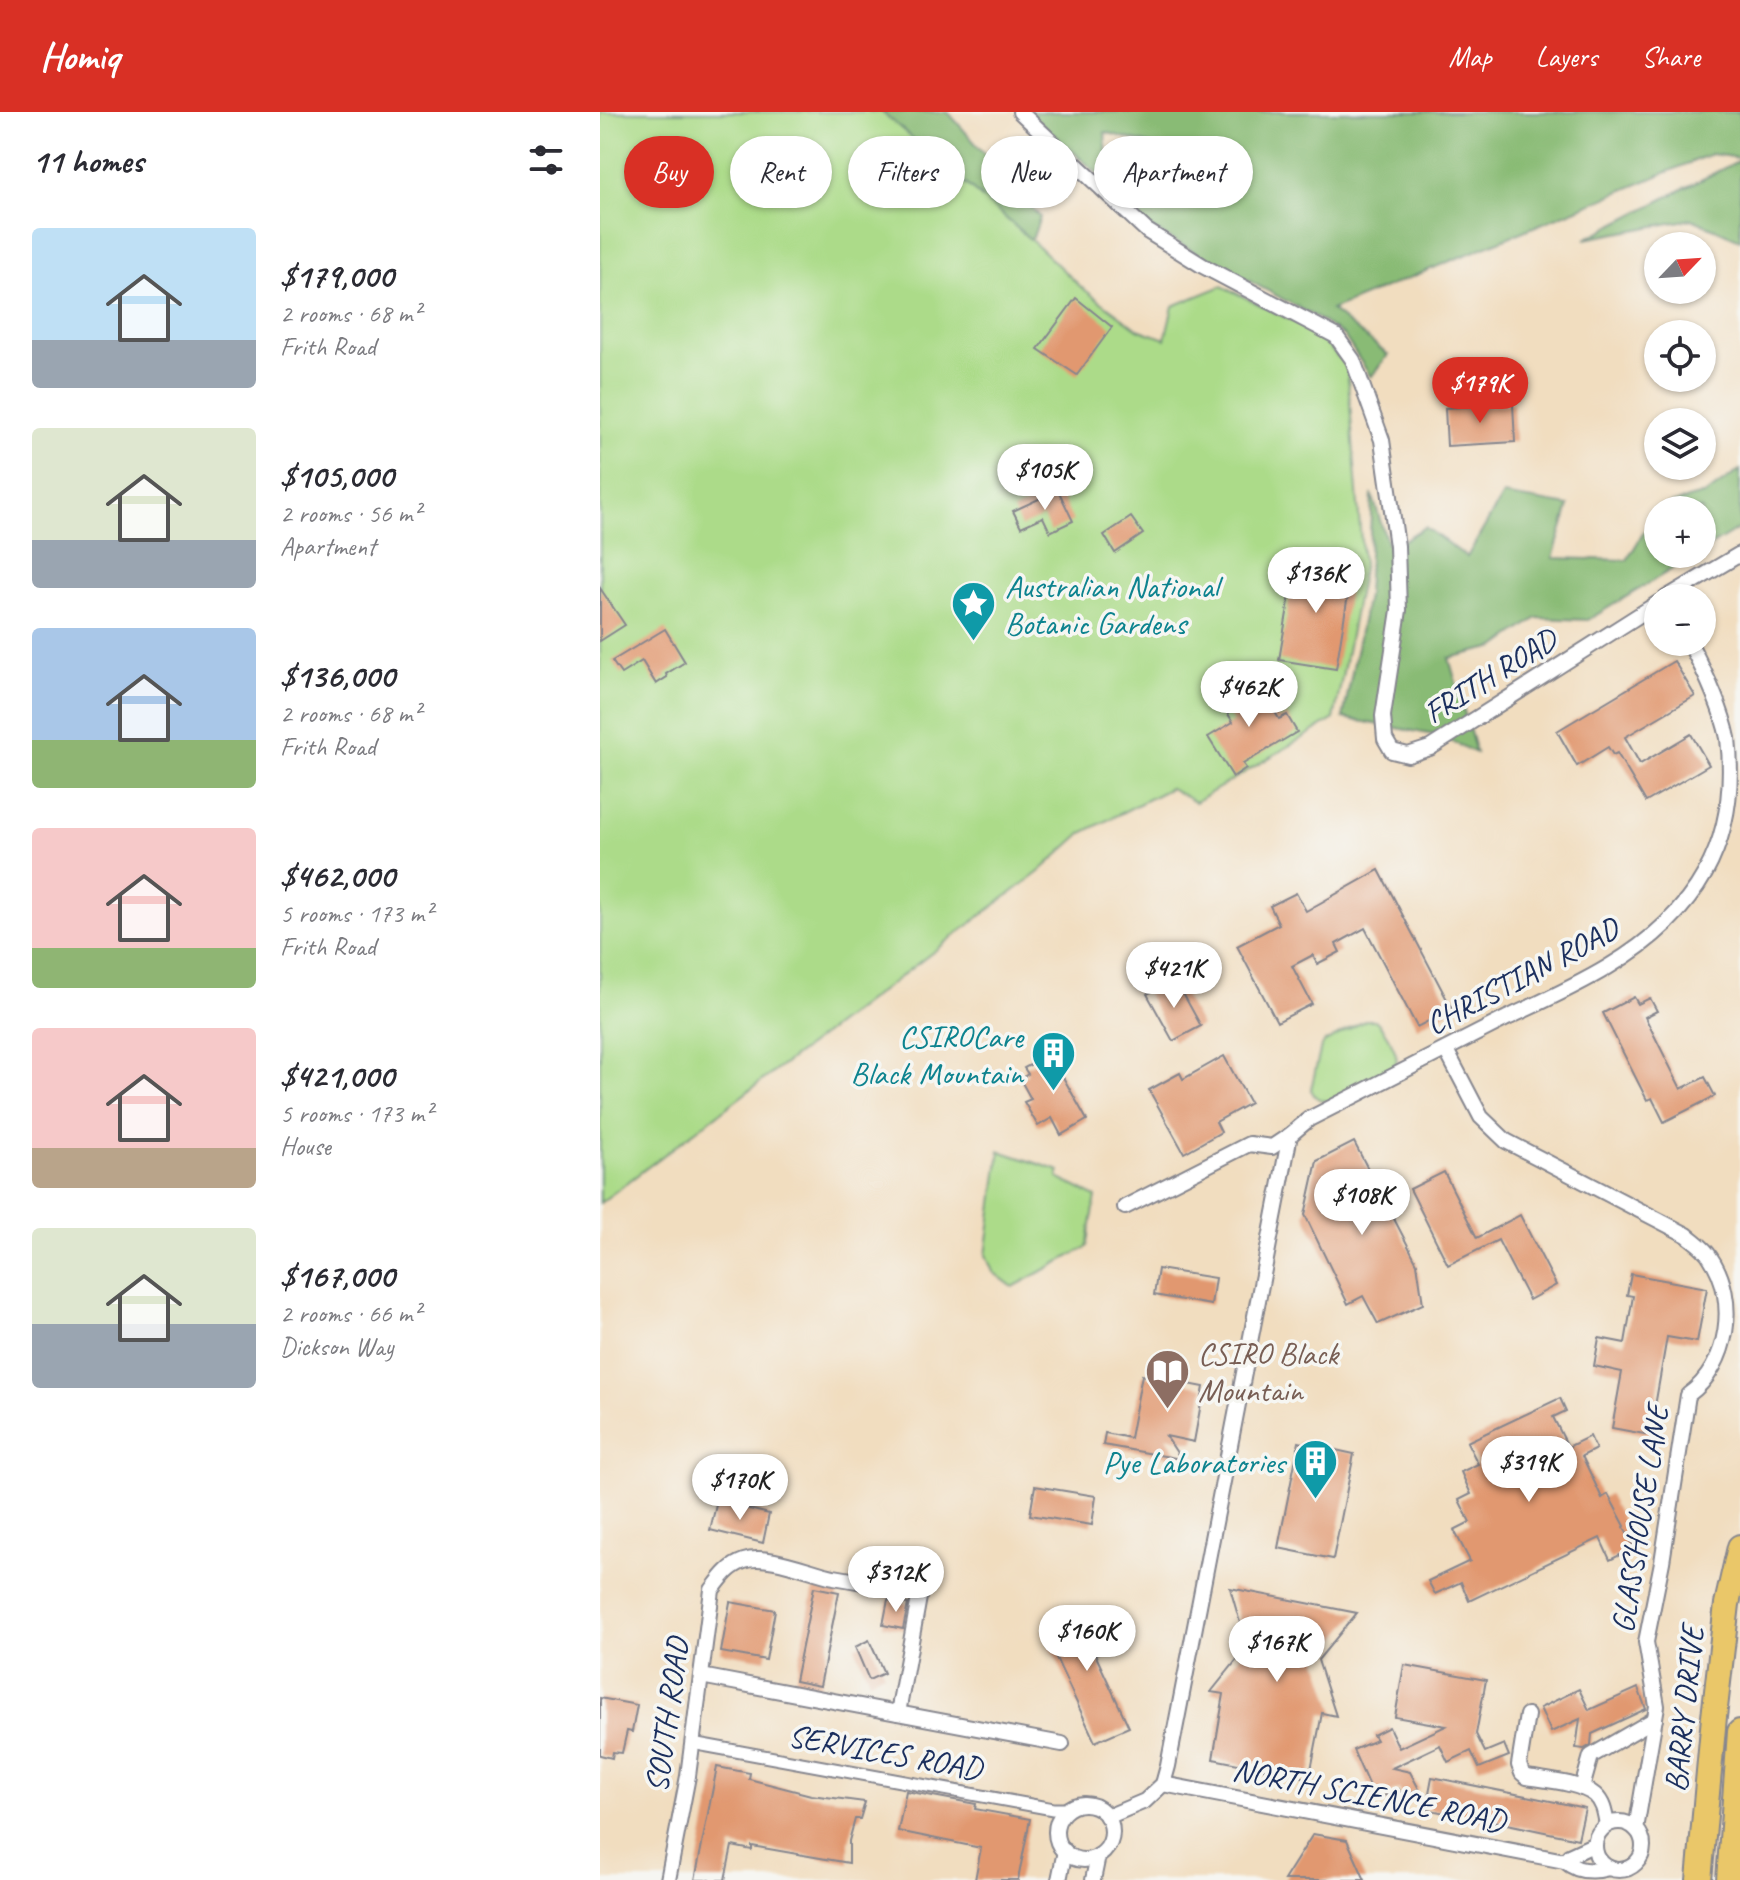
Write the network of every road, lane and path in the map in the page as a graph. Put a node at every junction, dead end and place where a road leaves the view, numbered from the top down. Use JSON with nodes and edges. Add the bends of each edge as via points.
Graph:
{"nodes":[{"id":1,"x":1020,"y":112,"type":"edge"},
{"id":2,"x":1740,"y":554,"type":"edge"},
{"id":3,"x":1690,"y":584,"type":"edge"},
{"id":4,"x":1644,"y":612,"type":"edge"},
{"id":5,"x":1696,"y":656,"type":"edge"},
{"id":6,"x":1446,"y":1050,"type":"junction"},
{"id":7,"x":1290,"y":1135,"type":"junction"},
{"id":8,"x":1125,"y":1207,"type":"dead end"},
{"id":9,"x":1740,"y":1547,"type":"edge"},
{"id":10,"x":701,"y":1676,"type":"junction"},
{"id":11,"x":898,"y":1713,"type":"junction"},
{"id":12,"x":1527,"y":1715,"type":"dead end"},
{"id":13,"x":1655,"y":1719,"type":"junction"},
{"id":14,"x":1740,"y":1732,"type":"edge"},
{"id":15,"x":692,"y":1743,"type":"junction"},
{"id":16,"x":1062,"y":1744,"type":"dead end"},
{"id":17,"x":1163,"y":1784,"type":"junction"},
{"id":18,"x":1582,"y":1788,"type":"junction"},
{"id":19,"x":1069,"y":1809,"type":"junction"},
{"id":20,"x":1107,"y":1817,"type":"junction"},
{"id":21,"x":1607,"y":1825,"type":"junction"},
{"id":22,"x":1636,"y":1829,"type":"junction"},
{"id":23,"x":1595,"y":1844,"type":"junction"},
{"id":24,"x":1065,"y":1851,"type":"junction"},
{"id":25,"x":1098,"y":1856,"type":"junction"},
{"id":26,"x":1565,"y":1861,"type":"junction"},
{"id":27,"x":1609,"y":1868,"type":"junction"},
{"id":28,"x":668,"y":1880,"type":"edge"},
{"id":29,"x":1059,"y":1880,"type":"edge"},
{"id":30,"x":1093,"y":1880,"type":"edge"},
{"id":31,"x":1699,"y":1880,"type":"edge"},
{"id":32,"x":1729,"y":1880,"type":"edge"}],
"edges":[{"from":1,"to":4,"type":"street","name":"FRITH ROAD","via":[[1147,231],[1336,336],[1353,360],[1382,440],[1397,546],[1399,610],[1383,716],[1392,751],[1408,755],[1430,748]]},
{"from":2,"to":3,"type":"street"},
{"from":5,"to":6,"type":"street","name":"CHRISTIAN ROAD","via":[[1728,734],[1733,764],[1729,825],[1706,881],[1665,927],[1606,968]]},
{"from":6,"to":7,"type":"street","name":"CHRISTIAN ROAD","via":[[1309,1119]]},
{"from":6,"to":13,"type":"street","name":"GLASSHOUSE LANE","via":[[1481,1117],[1506,1141],[1687,1235],[1709,1254],[1723,1287],[1724,1340],[1710,1373],[1688,1395],[1646,1642]]},
{"from":7,"to":8,"type":"street","name":"CHRISTIAN ROAD","via":[[1272,1147],[1249,1144]]},
{"from":7,"to":17,"type":"street"},
{"from":9,"to":31,"type":"main road","name":"BARRY DRIVE","via":[[1727,1604]]},
{"from":10,"to":11,"type":"street"},
{"from":10,"to":11,"type":"street","name":"SOUTH ROAD","via":[[712,1590],[735,1565],[759,1559],[920,1592]]},
{"from":10,"to":15,"type":"street","name":"SOUTH ROAD"},
{"from":11,"to":16,"type":"street"},
{"from":12,"to":18,"type":"street","via":[[1522,1773]]},
{"from":13,"to":18,"type":"street","via":[[1591,1756]]},
{"from":13,"to":22,"type":"street","name":"GLASSHOUSE LANE"},
{"from":14,"to":32,"type":"main road","name":"BARRY DRIVE"},
{"from":15,"to":19,"type":"street","name":"SERVICES ROAD"},
{"from":15,"to":28,"type":"street","name":"SOUTH ROAD"},
{"from":17,"to":20,"type":"street","via":[[1145,1801]]},
{"from":17,"to":26,"type":"street","name":"NORTH SCIENCE ROAD"},
{"from":18,"to":21,"type":"street","via":[[1601,1802]]},
{"from":19,"to":20,"type":"street","via":[[1094,1806]]},
{"from":19,"to":24,"type":"street","via":[[1057,1829]]},
{"from":20,"to":25,"type":"street","via":[[1111,1838]]},
{"from":21,"to":22,"type":"street","via":[[1622,1822]]},
{"from":21,"to":23,"type":"street"},
{"from":22,"to":27,"type":"street","via":[[1642,1846],[1637,1861],[1623,1870]]},
{"from":23,"to":26,"type":"street"},
{"from":23,"to":27,"type":"street","via":[[1597,1857]]},
{"from":24,"to":25,"type":"street","via":[[1081,1859]]},
{"from":24,"to":29,"type":"street"},
{"from":25,"to":30,"type":"street"},
{"from":26,"to":27,"type":"street","name":"NORTH SCIENCE ROAD","via":[[1587,1870]]}]}
